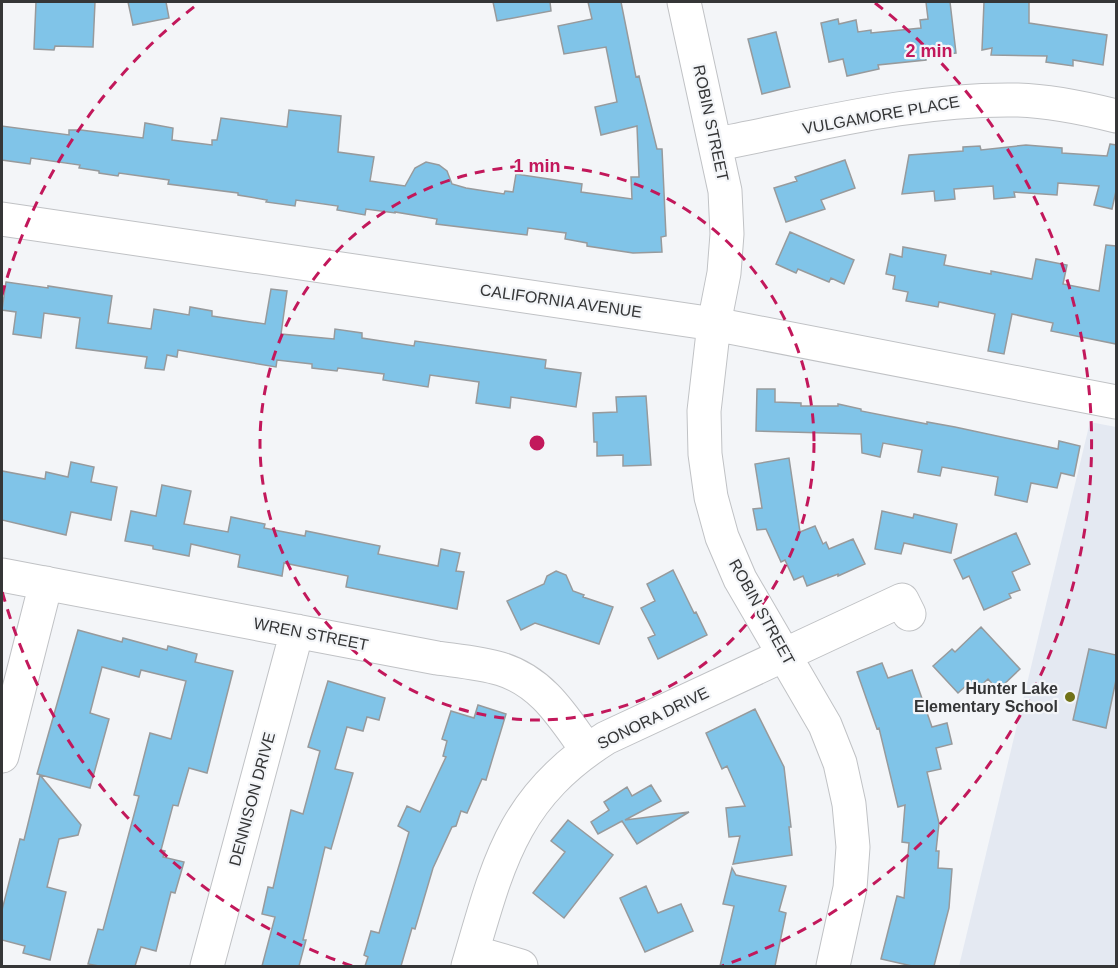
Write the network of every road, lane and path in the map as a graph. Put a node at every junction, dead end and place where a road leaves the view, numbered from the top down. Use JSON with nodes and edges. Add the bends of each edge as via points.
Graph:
{"nodes":[{"id":1,"x":684,"y":2,"type":"edge"},
{"id":2,"x":1116,"y":116,"type":"edge"},
{"id":3,"x":717,"y":144,"type":"junction"},
{"id":4,"x":2,"y":219,"type":"edge"},
{"id":5,"x":714,"y":324,"type":"junction"},
{"id":6,"x":1116,"y":402,"type":"edge"},
{"id":7,"x":2,"y":575,"type":"edge"},
{"id":8,"x":46,"y":583,"type":"junction"},
{"id":9,"x":909,"y":614,"type":"dead end"},
{"id":10,"x":297,"y":631,"type":"junction"},
{"id":11,"x":784,"y":655,"type":"junction"},
{"id":12,"x":587,"y":750,"type":"junction"},
{"id":13,"x":2,"y":756,"type":"edge"},
{"id":14,"x":470,"y":959,"type":"edge"},
{"id":15,"x":207,"y":966,"type":"edge"},
{"id":16,"x":521,"y":966,"type":"edge"},
{"id":17,"x":833,"y":966,"type":"edge"}],
"edges":[{"from":1,"to":3,"type":"street","name":"ROBIN STREET"},
{"from":2,"to":3,"type":"street","name":"VULGAMORE PLACE","via":[[1071,105],[969,100],[919,105]]},
{"from":3,"to":5,"type":"street","name":"ROBIN STREET","via":[[727,234]]},
{"from":4,"to":5,"type":"street","name":"CALIFORNIA AVENUE"},
{"from":5,"to":6,"type":"street","name":"CALIFORNIA AVENUE"},
{"from":5,"to":11,"type":"street","name":"ROBIN STREET","via":[[704,411],[711,497],[740,579]]},
{"from":7,"to":8,"type":"street","name":"WREN STREET"},
{"from":8,"to":10,"type":"street","name":"WREN STREET"},
{"from":8,"to":13,"type":"street"},
{"from":9,"to":11,"type":"street","name":"SONORA DRIVE","via":[[903,600]]},
{"from":10,"to":12,"type":"street","name":"WREN STREET","via":[[500,668],[520,676],[555,706]]},
{"from":10,"to":15,"type":"street","name":"DENNISON DRIVE"},
{"from":11,"to":12,"type":"street","name":"SONORA DRIVE"},
{"from":11,"to":17,"type":"street","name":"ROBIN STREET","via":[[825,725],[840,763],[849,804],[853,847],[850,888]]},
{"from":12,"to":14,"type":"street","name":"SONORA DRIVE","via":[[555,777],[512,835]]},
{"from":14,"to":16,"type":"street"}]}
